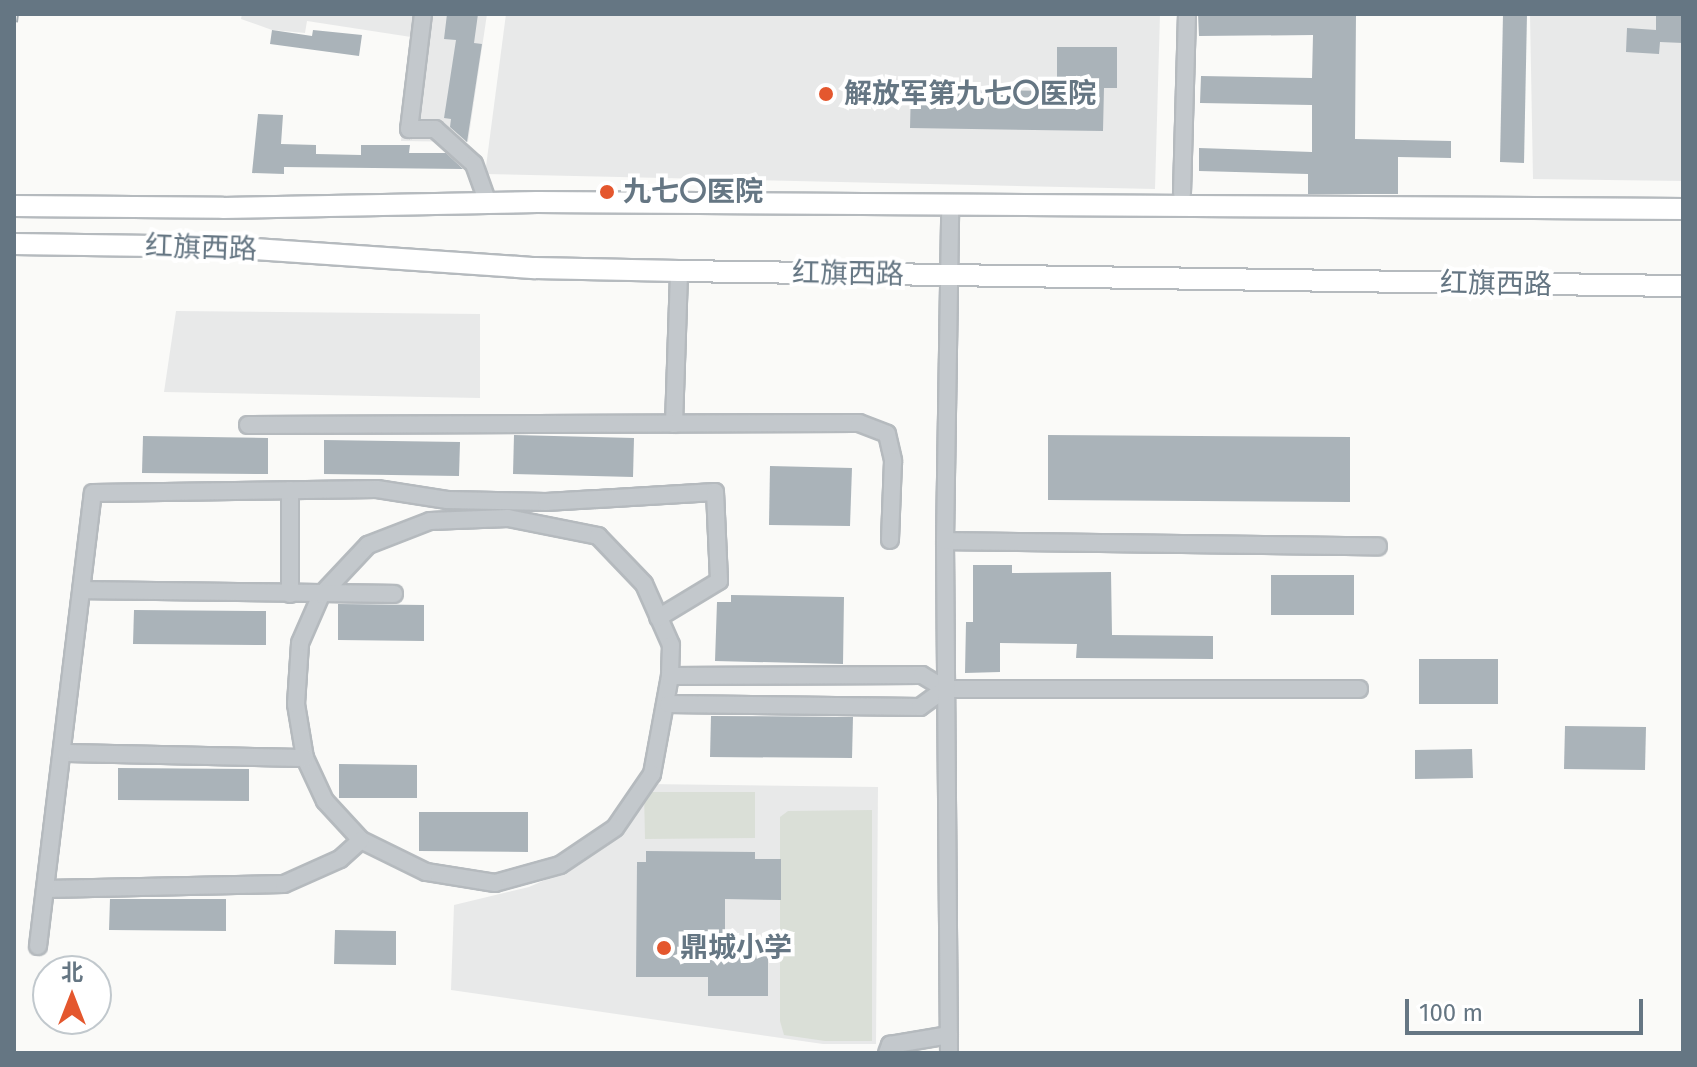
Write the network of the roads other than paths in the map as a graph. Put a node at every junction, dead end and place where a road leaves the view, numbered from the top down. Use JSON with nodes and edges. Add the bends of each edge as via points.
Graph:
{"nodes":[{"id":1,"x":423,"y":14,"type":"edge"},
{"id":2,"x":1187,"y":14,"type":"edge"},
{"id":3,"x":1182,"y":193,"type":"dead end"},
{"id":4,"x":488,"y":203,"type":"junction"},
{"id":5,"x":950,"y":204,"type":"junction"},
{"id":6,"x":14,"y":206,"type":"edge"},
{"id":7,"x":1683,"y":209,"type":"edge"},
{"id":8,"x":14,"y":244,"type":"edge"},
{"id":9,"x":679,"y":271,"type":"junction"},
{"id":10,"x":950,"y":276,"type":"junction"},
{"id":11,"x":1683,"y":286,"type":"edge"},
{"id":12,"x":674,"y":424,"type":"junction"},
{"id":13,"x":248,"y":425,"type":"dead end"},
{"id":14,"x":290,"y":490,"type":"junction"},
{"id":15,"x":507,"y":509,"type":"junction"},
{"id":16,"x":890,"y":540,"type":"dead end"},
{"id":17,"x":945,"y":541,"type":"junction"},
{"id":18,"x":1378,"y":546,"type":"dead end"},
{"id":19,"x":82,"y":590,"type":"junction"},
{"id":20,"x":290,"y":594,"type":"junction"},
{"id":21,"x":394,"y":594,"type":"dead end"},
{"id":22,"x":321,"y":595,"type":"junction"},
{"id":23,"x":658,"y":618,"type":"junction"},
{"id":24,"x":670,"y":676,"type":"junction"},
{"id":25,"x":945,"y":689,"type":"junction"},
{"id":26,"x":1359,"y":689,"type":"dead end"},
{"id":27,"x":668,"y":704,"type":"junction"},
{"id":28,"x":64,"y":753,"type":"junction"},
{"id":29,"x":305,"y":758,"type":"junction"},
{"id":30,"x":361,"y":840,"type":"junction"},
{"id":31,"x":46,"y":889,"type":"junction"},
{"id":32,"x":38,"y":946,"type":"dead end"},
{"id":33,"x":949,"y":1035,"type":"junction"},
{"id":34,"x":887,"y":1053,"type":"edge"},
{"id":35,"x":949,"y":1053,"type":"edge"}],
"edges":[{"from":1,"to":4,"type":"street","via":[[409,129],[435,129],[474,164]]},
{"from":2,"to":3,"type":"street"},
{"from":4,"to":5,"type":"main road","name":"红旗西路"},
{"from":4,"to":6,"type":"main road","name":"红旗西路"},
{"from":5,"to":7,"type":"main road","name":"红旗西路"},
{"from":5,"to":10,"type":"street"},
{"from":8,"to":9,"type":"main road","name":"红旗西路","via":[[225,247],[535,268]]},
{"from":9,"to":10,"type":"main road","name":"红旗西路"},
{"from":9,"to":12,"type":"street"},
{"from":10,"to":11,"type":"main road","name":"红旗西路"},
{"from":10,"to":17,"type":"street"},
{"from":12,"to":13,"type":"street"},
{"from":12,"to":16,"type":"street","via":[[859,423],[887,434],[893,461]]},
{"from":14,"to":15,"type":"street","via":[[377,489]]},
{"from":14,"to":19,"type":"street","via":[[93,493]]},
{"from":14,"to":20,"type":"street"},
{"from":15,"to":22,"type":"street","via":[[430,521],[368,545]]},
{"from":15,"to":23,"type":"street","via":[[598,536],[644,584]]},
{"from":15,"to":23,"type":"street","via":[[715,492],[719,581]]},
{"from":17,"to":18,"type":"street"},
{"from":17,"to":25,"type":"street"},
{"from":19,"to":20,"type":"street"},
{"from":19,"to":28,"type":"street"},
{"from":20,"to":22,"type":"street"},
{"from":21,"to":22,"type":"street"},
{"from":22,"to":29,"type":"street","via":[[300,643],[296,704]]},
{"from":23,"to":24,"type":"street","via":[[671,645]]},
{"from":24,"to":25,"type":"street","via":[[922,675]]},
{"from":24,"to":27,"type":"street"},
{"from":25,"to":26,"type":"street"},
{"from":25,"to":27,"type":"street","via":[[920,707]]},
{"from":25,"to":33,"type":"street"},
{"from":27,"to":30,"type":"street","via":[[652,774],[615,828],[560,865],[495,883],[426,872]]},
{"from":28,"to":29,"type":"street"},
{"from":28,"to":31,"type":"street"},
{"from":29,"to":30,"type":"street","via":[[325,801]]},
{"from":30,"to":31,"type":"street","via":[[340,859],[284,884]]},
{"from":31,"to":32,"type":"street"},
{"from":33,"to":34,"type":"street","via":[[890,1045]]},
{"from":33,"to":35,"type":"street"}]}
